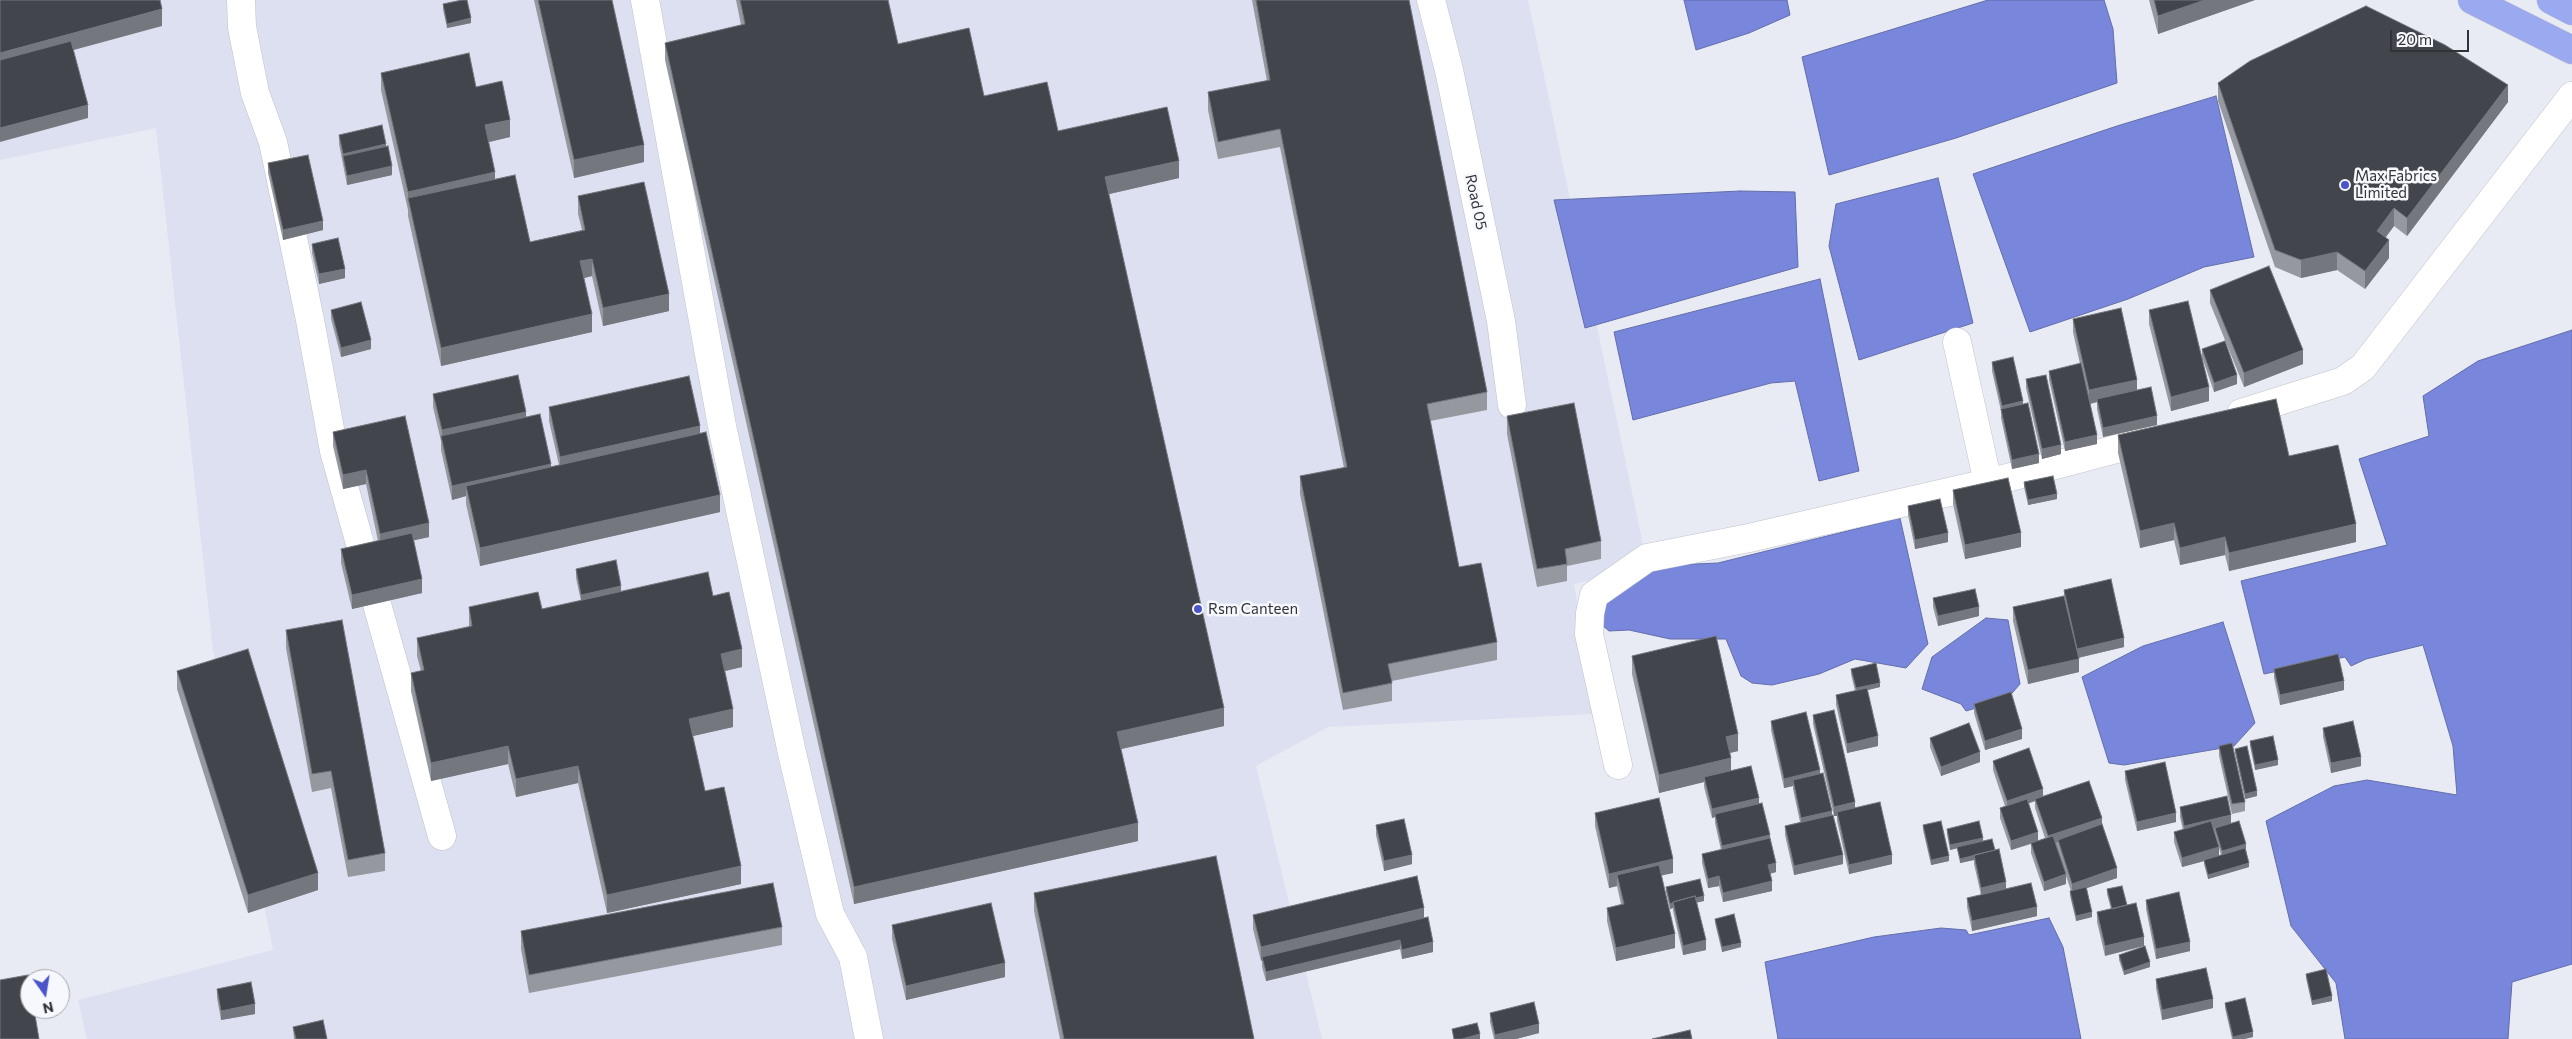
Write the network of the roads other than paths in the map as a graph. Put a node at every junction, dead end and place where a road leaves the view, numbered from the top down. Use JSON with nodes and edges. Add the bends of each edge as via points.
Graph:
{"nodes":[{"id":1,"x":241,"y":0,"type":"edge"},
{"id":2,"x":645,"y":0,"type":"edge"},
{"id":3,"x":1431,"y":0,"type":"edge"},
{"id":4,"x":2472,"y":0,"type":"edge"},
{"id":5,"x":2551,"y":0,"type":"edge"},
{"id":6,"x":2572,"y":11,"type":"edge"},
{"id":7,"x":2572,"y":50,"type":"edge"},
{"id":8,"x":2572,"y":96,"type":"edge"},
{"id":9,"x":1957,"y":342,"type":"dead end"},
{"id":10,"x":1512,"y":405,"type":"dead end"},
{"id":11,"x":2219,"y":419,"type":"edge"},
{"id":12,"x":2181,"y":431,"type":"edge"},
{"id":13,"x":1988,"y":483,"type":"junction"},
{"id":14,"x":1618,"y":765,"type":"dead end"},
{"id":15,"x":442,"y":836,"type":"dead end"},
{"id":16,"x":869,"y":1039,"type":"edge"}],
"edges":[{"from":1,"to":15,"type":"street","via":[[242,26],[255,93],[273,142],[334,451]]},
{"from":2,"to":16,"type":"street","via":[[722,426],[792,753],[830,914],[852,957]]},
{"from":3,"to":10,"type":"street","name":"Road 05","via":[[1449,70],[1499,312]]},
{"from":4,"to":7,"type":"highway"},
{"from":5,"to":6,"type":"highway"},
{"from":8,"to":11,"type":"street","via":[[2362,367],[2343,381]]},
{"from":9,"to":13,"type":"street"},
{"from":12,"to":13,"type":"street"},
{"from":13,"to":14,"type":"street","via":[[1648,558],[1594,595],[1589,634]]}]}
